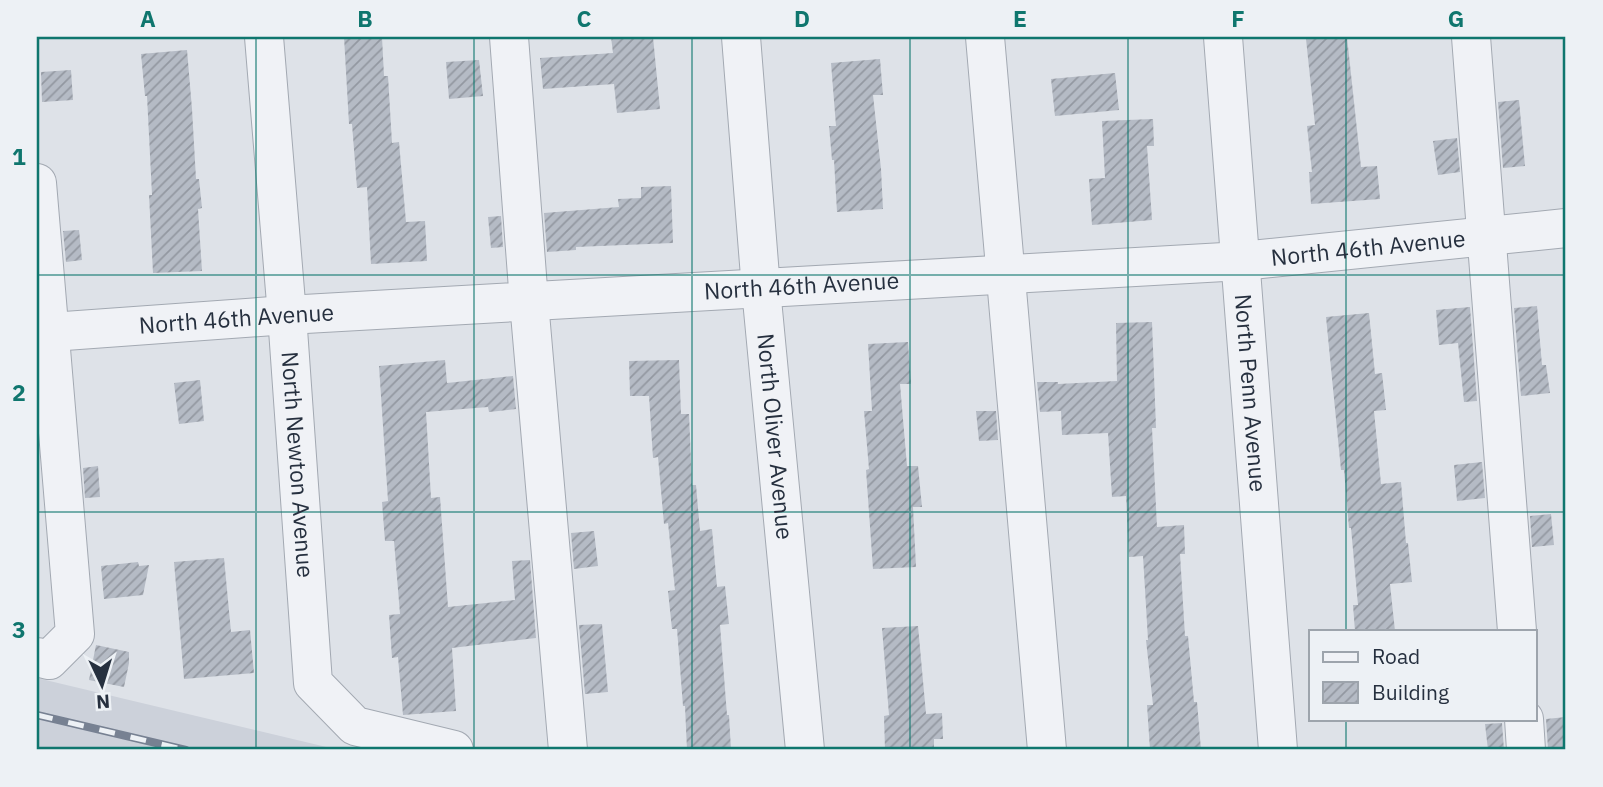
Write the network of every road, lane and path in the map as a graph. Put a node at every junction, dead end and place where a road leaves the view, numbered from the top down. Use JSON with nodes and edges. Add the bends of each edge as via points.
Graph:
{"nodes":[{"id":1,"x":264,"y":37,"type":"edge"},
{"id":2,"x":509,"y":37,"type":"edge"},
{"id":3,"x":741,"y":37,"type":"edge"},
{"id":4,"x":985,"y":37,"type":"edge"},
{"id":5,"x":1223,"y":37,"type":"edge"},
{"id":6,"x":1471,"y":37,"type":"edge"},
{"id":7,"x":37,"y":183,"type":"edge"},
{"id":8,"x":1566,"y":228,"type":"edge"},
{"id":9,"x":1485,"y":236,"type":"junction"},
{"id":10,"x":1242,"y":261,"type":"junction"},
{"id":11,"x":1005,"y":275,"type":"junction"},
{"id":12,"x":761,"y":289,"type":"junction"},
{"id":13,"x":529,"y":302,"type":"junction"},
{"id":14,"x":286,"y":315,"type":"junction"},
{"id":15,"x":43,"y":333,"type":"edge"},
{"id":16,"x":1517,"y":630,"type":"edge"},
{"id":17,"x":37,"y":657,"type":"edge"},
{"id":18,"x":1524,"y":720,"type":"edge"},
{"id":19,"x":454,"y":750,"type":"edge"},
{"id":20,"x":568,"y":750,"type":"edge"},
{"id":21,"x":805,"y":750,"type":"edge"},
{"id":22,"x":1047,"y":750,"type":"edge"},
{"id":23,"x":1278,"y":750,"type":"edge"},
{"id":24,"x":1526,"y":750,"type":"edge"}],
"edges":[{"from":1,"to":14,"type":"street","name":"North Newton Avenue"},
{"from":2,"to":13,"type":"street"},
{"from":3,"to":12,"type":"street","name":"North Oliver Avenue"},
{"from":4,"to":11,"type":"street"},
{"from":5,"to":10,"type":"street","name":"North Penn Avenue"},
{"from":6,"to":9,"type":"street"},
{"from":7,"to":15,"type":"street"},
{"from":8,"to":9,"type":"street","name":"North 46th Avenue"},
{"from":9,"to":10,"type":"street","name":"North 46th Avenue"},
{"from":9,"to":16,"type":"street"},
{"from":10,"to":11,"type":"street","name":"North 46th Avenue"},
{"from":10,"to":23,"type":"street","name":"North Penn Avenue"},
{"from":11,"to":12,"type":"street","name":"North 46th Avenue"},
{"from":11,"to":22,"type":"street"},
{"from":12,"to":13,"type":"street","name":"North 46th Avenue"},
{"from":12,"to":21,"type":"street","name":"North Oliver Avenue"},
{"from":13,"to":14,"type":"street","name":"North 46th Avenue"},
{"from":13,"to":20,"type":"street"},
{"from":14,"to":15,"type":"street","name":"North 46th Avenue"},
{"from":14,"to":19,"type":"street","name":"North Newton Avenue","via":[[313,683],[355,726]]},
{"from":15,"to":17,"type":"street","via":[[75,634],[49,660]]},
{"from":18,"to":24,"type":"street"}]}
